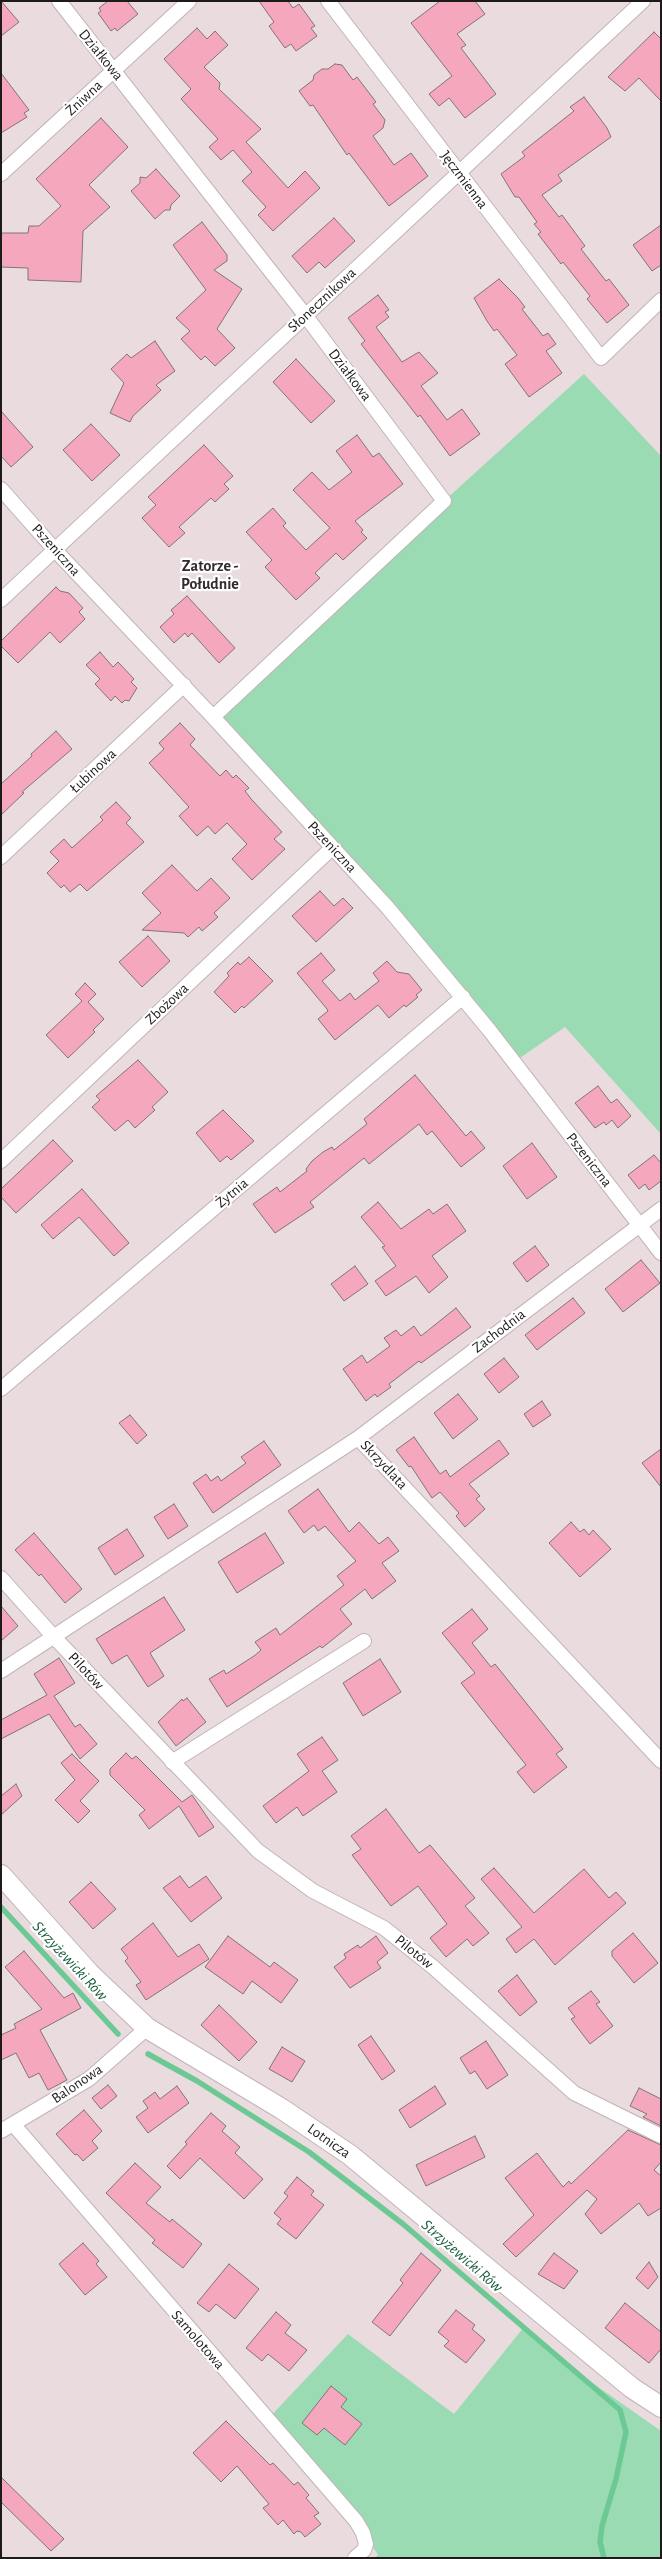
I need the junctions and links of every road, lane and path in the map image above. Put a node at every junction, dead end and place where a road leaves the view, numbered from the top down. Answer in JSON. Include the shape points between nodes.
{"nodes":[{"id":1,"x":58,"y":1,"type":"edge"},
{"id":2,"x":190,"y":1,"type":"edge"},
{"id":3,"x":328,"y":1,"type":"edge"},
{"id":4,"x":643,"y":1,"type":"edge"},
{"id":5,"x":114,"y":70,"type":"junction"},
{"id":6,"x":458,"y":172,"type":"junction"},
{"id":7,"x":1,"y":174,"type":"edge"},
{"id":8,"x":661,"y":300,"type":"edge"},
{"id":9,"x":305,"y":315,"type":"junction"},
{"id":10,"x":1,"y":489,"type":"edge"},
{"id":11,"x":55,"y":550,"type":"junction"},
{"id":12,"x":1,"y":600,"type":"edge"},
{"id":13,"x":184,"y":685,"type":"junction"},
{"id":14,"x":213,"y":717,"type":"junction"},
{"id":15,"x":332,"y":848,"type":"junction"},
{"id":16,"x":1,"y":857,"type":"edge"},
{"id":17,"x":463,"y":998,"type":"junction"},
{"id":18,"x":1,"y":1161,"type":"edge"},
{"id":19,"x":661,"y":1209,"type":"edge"},
{"id":20,"x":640,"y":1225,"type":"junction"},
{"id":21,"x":661,"y":1252,"type":"edge"},
{"id":22,"x":1,"y":1389,"type":"edge"},
{"id":23,"x":358,"y":1438,"type":"junction"},
{"id":24,"x":1,"y":1578,"type":"edge"},
{"id":25,"x":54,"y":1636,"type":"junction"},
{"id":26,"x":364,"y":1641,"type":"dead end"},
{"id":27,"x":1,"y":1671,"type":"edge"},
{"id":28,"x":661,"y":1761,"type":"edge"},
{"id":29,"x":172,"y":1762,"type":"junction"},
{"id":30,"x":1,"y":1875,"type":"edge"},
{"id":31,"x":147,"y":2028,"type":"junction"},
{"id":32,"x":7,"y":2128,"type":"edge"},
{"id":33,"x":661,"y":2136,"type":"edge"},
{"id":34,"x":661,"y":2407,"type":"edge"},
{"id":35,"x":355,"y":2558,"type":"edge"}],
"edges":[{"from":1,"to":5,"type":"street","name":"Działkowa"},
{"from":2,"to":5,"type":"street","name":"Żniwna"},
{"from":3,"to":6,"type":"street","name":"Jęczmienna"},
{"from":4,"to":6,"type":"street","name":"Słonecznikowa"},
{"from":5,"to":7,"type":"street","name":"Żniwna"},
{"from":5,"to":9,"type":"street","name":"Działkowa"},
{"from":6,"to":8,"type":"street","name":"Jęczmienna","via":[[601,358]]},
{"from":6,"to":9,"type":"street","name":"Słonecznikowa"},
{"from":9,"to":11,"type":"street","name":"Słonecznikowa"},
{"from":9,"to":14,"type":"street","name":"Działkowa","via":[[444,501]]},
{"from":10,"to":11,"type":"street","name":"Pszeniczna"},
{"from":11,"to":12,"type":"street","name":"Słonecznikowa"},
{"from":11,"to":13,"type":"street","name":"Pszeniczna"},
{"from":13,"to":14,"type":"street","name":"Pszeniczna"},
{"from":13,"to":16,"type":"street","name":"Łubinowa"},
{"from":14,"to":15,"type":"street","name":"Pszeniczna"},
{"from":15,"to":17,"type":"street","name":"Pszeniczna","via":[[388,908]]},
{"from":15,"to":18,"type":"street","name":"Zbożowa"},
{"from":17,"to":20,"type":"street","name":"Pszeniczna"},
{"from":17,"to":22,"type":"street","name":"Żytnia"},
{"from":19,"to":20,"type":"street","name":"Zachodnia"},
{"from":20,"to":21,"type":"street"},
{"from":20,"to":23,"type":"street","name":"Zachodnia"},
{"from":23,"to":25,"type":"street","name":"Skrzydlata"},
{"from":23,"to":28,"type":"street","name":"Skrzydlata"},
{"from":24,"to":25,"type":"street","name":"Pilotów"},
{"from":25,"to":27,"type":"street","name":"Skrzydlata"},
{"from":25,"to":29,"type":"street","name":"Pilotów"},
{"from":26,"to":29,"type":"street"},
{"from":29,"to":33,"type":"street","name":"Pilotów","via":[[258,1851],[313,1891],[384,1928],[433,1967],[574,2093]]},
{"from":30,"to":31,"type":"street","name":"Lotnicza","via":[[90,1974]]},
{"from":31,"to":32,"type":"street","name":"Balonowa","via":[[89,2079]]},
{"from":31,"to":34,"type":"street","name":"Lotnicza","via":[[282,2108],[350,2154],[632,2388]]},
{"from":32,"to":35,"type":"street","name":"Samolotowa","via":[[356,2522],[366,2544]]}]}
